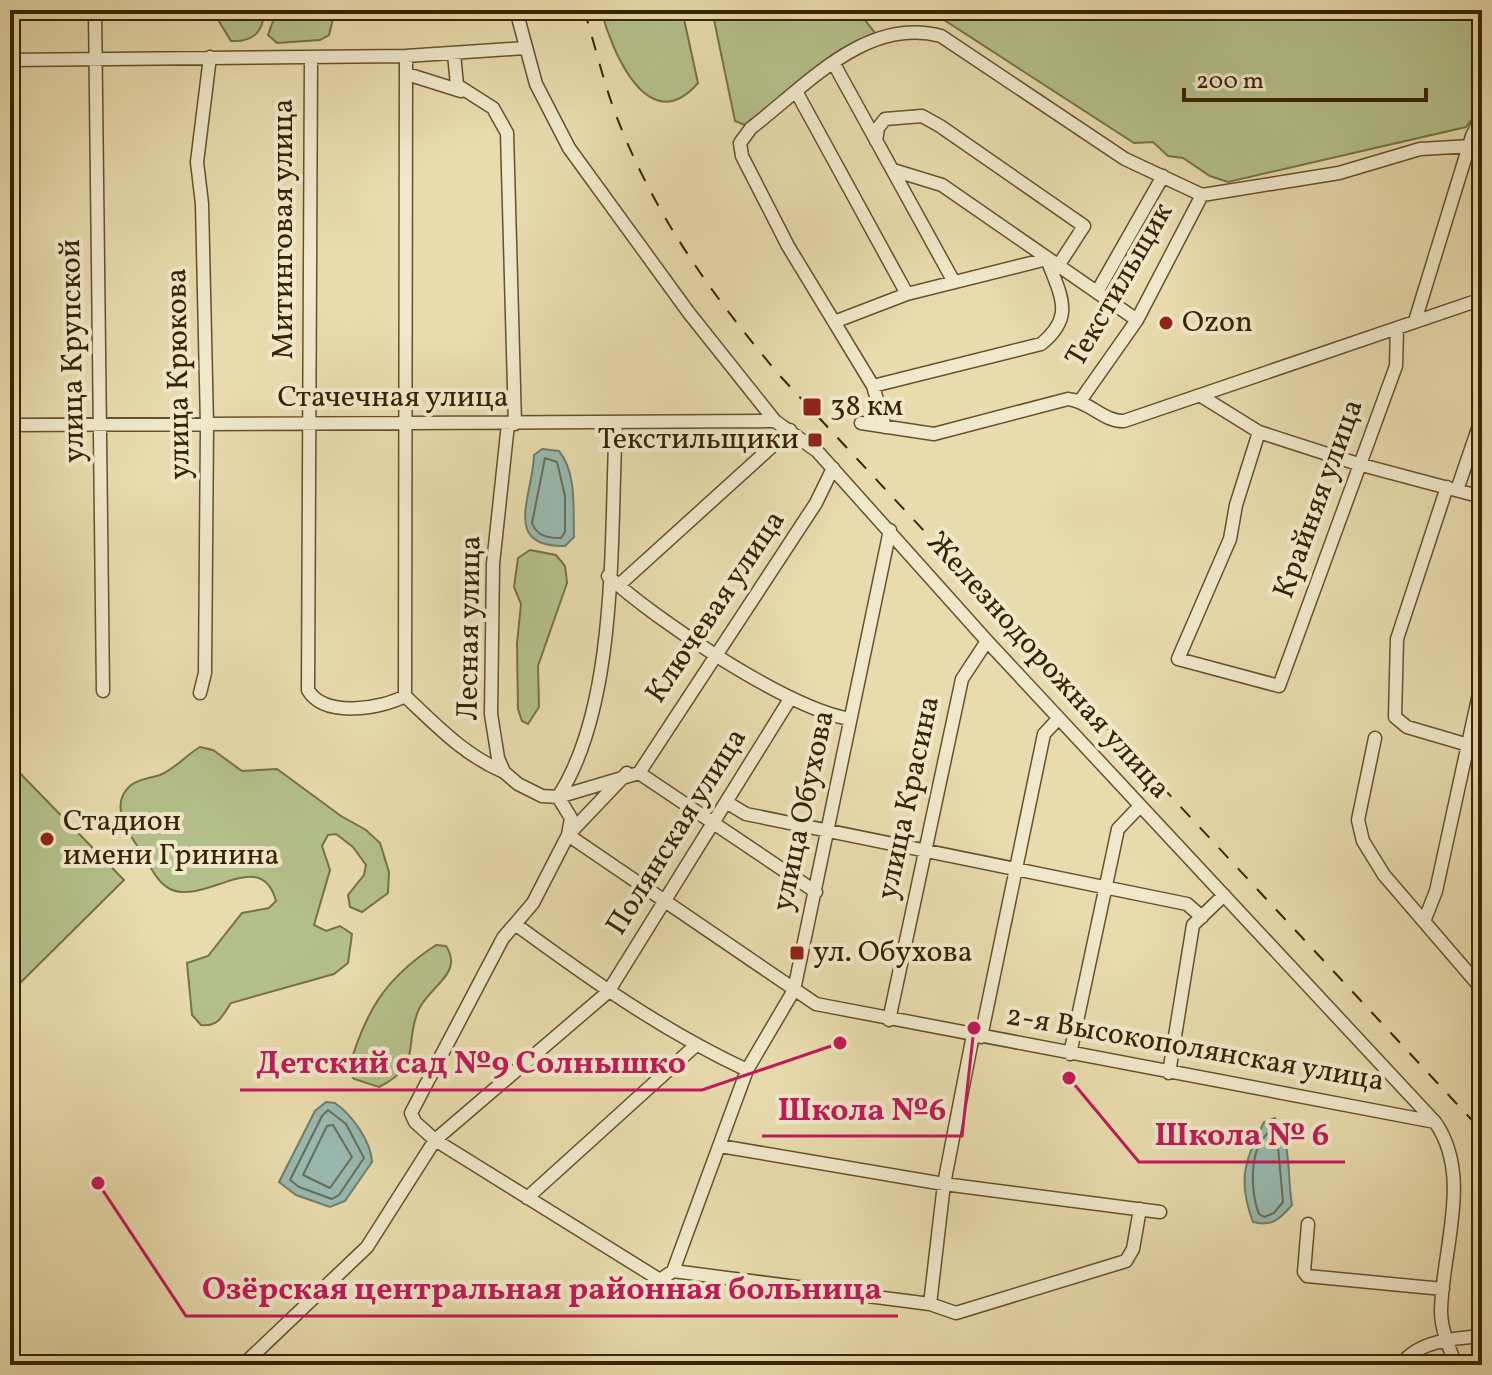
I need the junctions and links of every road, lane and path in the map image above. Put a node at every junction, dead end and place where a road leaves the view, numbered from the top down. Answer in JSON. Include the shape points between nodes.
{"nodes":[{"id":1,"x":95,"y":10,"type":"edge"},
{"id":2,"x":516,"y":10,"type":"edge"},
{"id":3,"x":525,"y":48,"type":"junction"},
{"id":4,"x":454,"y":54,"type":"junction"},
{"id":5,"x":406,"y":56,"type":"junction"},
{"id":6,"x":210,"y":57,"type":"junction"},
{"id":7,"x":311,"y":57,"type":"junction"},
{"id":8,"x":93,"y":58,"type":"junction"},
{"id":9,"x":10,"y":60,"type":"edge"},
{"id":10,"x":834,"y":64,"type":"junction"},
{"id":11,"x":407,"y":74,"type":"junction"},
{"id":12,"x":464,"y":92,"type":"junction"},
{"id":13,"x":797,"y":93,"type":"junction"},
{"id":14,"x":1482,"y":116,"type":"edge"},
{"id":15,"x":876,"y":141,"type":"junction"},
{"id":16,"x":1475,"y":141,"type":"edge"},
{"id":17,"x":893,"y":170,"type":"junction"},
{"id":18,"x":1163,"y":176,"type":"junction"},
{"id":19,"x":1202,"y":195,"type":"junction"},
{"id":20,"x":1053,"y":263,"type":"junction"},
{"id":21,"x":954,"y":282,"type":"junction"},
{"id":22,"x":1097,"y":292,"type":"junction"},
{"id":23,"x":907,"y":294,"type":"junction"},
{"id":24,"x":1482,"y":299,"type":"edge"},
{"id":25,"x":1137,"y":320,"type":"junction"},
{"id":26,"x":1415,"y":321,"type":"junction"},
{"id":27,"x":834,"y":322,"type":"junction"},
{"id":28,"x":1397,"y":328,"type":"junction"},
{"id":29,"x":873,"y":386,"type":"junction"},
{"id":30,"x":1201,"y":396,"type":"junction"},
{"id":31,"x":1080,"y":401,"type":"junction"},
{"id":32,"x":1482,"y":417,"type":"edge"},
{"id":33,"x":775,"y":421,"type":"junction"},
{"id":34,"x":616,"y":422,"type":"junction"},
{"id":35,"x":408,"y":423,"type":"junction"},
{"id":36,"x":861,"y":423,"type":"dead end"},
{"id":37,"x":512,"y":424,"type":"junction"},
{"id":38,"x":10,"y":425,"type":"edge"},
{"id":39,"x":207,"y":425,"type":"junction"},
{"id":40,"x":310,"y":425,"type":"junction"},
{"id":41,"x":100,"y":426,"type":"junction"},
{"id":42,"x":885,"y":427,"type":"junction"},
{"id":43,"x":790,"y":430,"type":"junction"},
{"id":44,"x":1259,"y":432,"type":"junction"},
{"id":45,"x":1358,"y":464,"type":"junction"},
{"id":46,"x":833,"y":468,"type":"junction"},
{"id":47,"x":1452,"y":488,"type":"junction"},
{"id":48,"x":1482,"y":497,"type":"edge"},
{"id":49,"x":890,"y":530,"type":"junction"},
{"id":50,"x":608,"y":576,"type":"junction"},
{"id":51,"x":619,"y":585,"type":"junction"},
{"id":52,"x":987,"y":641,"type":"junction"},
{"id":53,"x":716,"y":653,"type":"junction"},
{"id":54,"x":1482,"y":680,"type":"edge"},
{"id":55,"x":103,"y":691,"type":"dead end"},
{"id":56,"x":200,"y":693,"type":"dead end"},
{"id":57,"x":405,"y":696,"type":"junction"},
{"id":58,"x":790,"y":699,"type":"junction"},
{"id":59,"x":850,"y":719,"type":"junction"},
{"id":60,"x":1058,"y":719,"type":"junction"},
{"id":61,"x":1375,"y":738,"type":"dead end"},
{"id":62,"x":1467,"y":744,"type":"junction"},
{"id":63,"x":1482,"y":749,"type":"edge"},
{"id":64,"x":504,"y":772,"type":"junction"},
{"id":65,"x":633,"y":773,"type":"junction"},
{"id":66,"x":558,"y":797,"type":"junction"},
{"id":67,"x":726,"y":802,"type":"junction"},
{"id":68,"x":1140,"y":806,"type":"junction"},
{"id":69,"x":713,"y":823,"type":"junction"},
{"id":70,"x":828,"y":831,"type":"junction"},
{"id":71,"x":568,"y":835,"type":"junction"},
{"id":72,"x":925,"y":851,"type":"junction"},
{"id":73,"x":1016,"y":869,"type":"junction"},
{"id":74,"x":1105,"y":887,"type":"junction"},
{"id":75,"x":816,"y":892,"type":"junction"},
{"id":76,"x":1224,"y":895,"type":"junction"},
{"id":77,"x":665,"y":901,"type":"junction"},
{"id":78,"x":1202,"y":917,"type":"junction"},
{"id":79,"x":1425,"y":919,"type":"junction"},
{"id":80,"x":515,"y":924,"type":"junction"},
{"id":81,"x":1482,"y":989,"type":"edge"},
{"id":82,"x":794,"y":990,"type":"junction"},
{"id":83,"x":608,"y":992,"type":"junction"},
{"id":84,"x":889,"y":1020,"type":"junction"},
{"id":85,"x":977,"y":1036,"type":"junction"},
{"id":86,"x":695,"y":1046,"type":"junction"},
{"id":87,"x":1070,"y":1054,"type":"junction"},
{"id":88,"x":747,"y":1070,"type":"junction"},
{"id":89,"x":1169,"y":1073,"type":"junction"},
{"id":90,"x":1435,"y":1122,"type":"junction"},
{"id":91,"x":435,"y":1140,"type":"junction"},
{"id":92,"x":720,"y":1146,"type":"junction"},
{"id":93,"x":944,"y":1184,"type":"junction"},
{"id":94,"x":527,"y":1198,"type":"junction"},
{"id":95,"x":1140,"y":1209,"type":"junction"},
{"id":96,"x":1160,"y":1212,"type":"dead end"},
{"id":97,"x":1308,"y":1224,"type":"dead end"},
{"id":98,"x":673,"y":1271,"type":"junction"},
{"id":99,"x":1443,"y":1289,"type":"junction"},
{"id":100,"x":930,"y":1304,"type":"junction"},
{"id":101,"x":1482,"y":1336,"type":"edge"},
{"id":102,"x":1446,"y":1340,"type":"junction"},
{"id":103,"x":243,"y":1365,"type":"edge"},
{"id":104,"x":1401,"y":1365,"type":"edge"},
{"id":105,"x":1456,"y":1365,"type":"edge"}],
"edges":[{"from":1,"to":8,"type":"street","name":"улица Крупской"},
{"from":2,"to":3,"type":"street","name":"Железнодорожная улица"},
{"from":3,"to":4,"type":"street"},
{"from":3,"to":33,"type":"street","name":"Железнодорожная улица","via":[[550,117],[569,148]]},
{"from":4,"to":5,"type":"street"},
{"from":4,"to":12,"type":"street","via":[[457,85]]},
{"from":5,"to":7,"type":"street"},
{"from":5,"to":11,"type":"street"},
{"from":6,"to":7,"type":"street"},
{"from":6,"to":8,"type":"street"},
{"from":6,"to":39,"type":"street","name":"улица Крюкова","via":[[197,162]]},
{"from":7,"to":40,"type":"street","name":"Митинговая улица"},
{"from":8,"to":9,"type":"street"},
{"from":8,"to":41,"type":"street","name":"улица Крупской"},
{"from":10,"to":13,"type":"street"},
{"from":10,"to":15,"type":"street"},
{"from":10,"to":18,"type":"street","via":[[887,34],[919,30],[941,36],[1125,159]]},
{"from":11,"to":12,"type":"street","name":"Лесная улица"},
{"from":11,"to":35,"type":"street"},
{"from":12,"to":37,"type":"street","name":"Лесная улица","via":[[493,108],[507,133]]},
{"from":13,"to":23,"type":"street"},
{"from":13,"to":27,"type":"street","via":[[751,128],[740,143],[742,156]]},
{"from":14,"to":16,"type":"street"},
{"from":15,"to":17,"type":"street"},
{"from":15,"to":20,"type":"street","via":[[885,119],[908,115],[929,120],[960,140],[1084,226]]},
{"from":16,"to":19,"type":"street","via":[[1420,149],[1339,173]]},
{"from":16,"to":26,"type":"street"},
{"from":17,"to":20,"type":"street","via":[[942,185]]},
{"from":17,"to":21,"type":"street"},
{"from":18,"to":19,"type":"street"},
{"from":18,"to":22,"type":"street"},
{"from":19,"to":25,"type":"street","name":"Текстильщик"},
{"from":20,"to":21,"type":"street"},
{"from":20,"to":22,"type":"street"},
{"from":20,"to":29,"type":"street","via":[[1064,307],[1058,331],[1041,344]]},
{"from":21,"to":23,"type":"street"},
{"from":22,"to":25,"type":"street"},
{"from":23,"to":27,"type":"street"},
{"from":24,"to":26,"type":"street"},
{"from":25,"to":31,"type":"street","name":"Текстильщик"},
{"from":26,"to":28,"type":"street"},
{"from":27,"to":29,"type":"street"},
{"from":28,"to":30,"type":"street"},
{"from":28,"to":45,"type":"street","name":"Крайняя улица","via":[[1396,366]]},
{"from":29,"to":42,"type":"street"},
{"from":30,"to":31,"type":"street","via":[[1115,421]]},
{"from":30,"to":44,"type":"street"},
{"from":31,"to":42,"type":"street","via":[[1068,399],[934,434]]},
{"from":32,"to":47,"type":"street"},
{"from":33,"to":34,"type":"street","name":"Стачечная улица"},
{"from":33,"to":43,"type":"street","name":"Железнодорожная улица"},
{"from":34,"to":37,"type":"street","name":"Стачечная улица"},
{"from":34,"to":50,"type":"street"},
{"from":35,"to":37,"type":"street","name":"Стачечная улица"},
{"from":35,"to":40,"type":"street","name":"Стачечная улица"},
{"from":35,"to":57,"type":"street"},
{"from":36,"to":42,"type":"street"},
{"from":37,"to":64,"type":"street","name":"Лесная улица","via":[[493,564],[491,714]]},
{"from":38,"to":41,"type":"street","name":"Стачечная улица"},
{"from":39,"to":40,"type":"street","name":"Стачечная улица"},
{"from":39,"to":41,"type":"street","name":"Стачечная улица"},
{"from":39,"to":56,"type":"street","name":"улица Крюкова","via":[[205,673]]},
{"from":40,"to":57,"type":"street","name":"Митинговая улица","via":[[308,690],[320,704],[330,706],[377,706]]},
{"from":41,"to":55,"type":"street","name":"улица Крупской"},
{"from":43,"to":46,"type":"street","name":"Железнодорожная улица"},
{"from":43,"to":51,"type":"street"},
{"from":44,"to":45,"type":"street"},
{"from":44,"to":45,"type":"street","name":"Крайняя улица","via":[[1230,539],[1178,659],[1279,686]]},
{"from":45,"to":47,"type":"street"},
{"from":46,"to":49,"type":"street","name":"Железнодорожная улица"},
{"from":46,"to":53,"type":"street","name":"Ключевая улица","via":[[816,503]]},
{"from":47,"to":48,"type":"street"},
{"from":47,"to":62,"type":"street","via":[[1397,639],[1395,717],[1407,727]]},
{"from":49,"to":52,"type":"street","name":"Железнодорожная улица"},
{"from":49,"to":59,"type":"street","name":"улица Обухова"},
{"from":50,"to":51,"type":"street"},
{"from":50,"to":66,"type":"street","via":[[604,656],[592,717]]},
{"from":51,"to":53,"type":"street"},
{"from":52,"to":60,"type":"street","name":"Железнодорожная улица"},
{"from":52,"to":72,"type":"street","name":"улица Красина","via":[[962,679]]},
{"from":53,"to":58,"type":"street"},
{"from":53,"to":65,"type":"street","name":"Ключевая улица"},
{"from":54,"to":62,"type":"street"},
{"from":57,"to":64,"type":"street","via":[[459,747]]},
{"from":58,"to":59,"type":"street"},
{"from":58,"to":67,"type":"street","name":"Полянская улица"},
{"from":59,"to":70,"type":"street","name":"улица Обухова"},
{"from":60,"to":68,"type":"street","name":"Железнодорожная улица"},
{"from":60,"to":73,"type":"street","via":[[1044,734]]},
{"from":61,"to":79,"type":"street","via":[[1358,830],[1384,875]]},
{"from":62,"to":63,"type":"street"},
{"from":62,"to":79,"type":"street","via":[[1436,891]]},
{"from":64,"to":66,"type":"street","via":[[542,796]]},
{"from":65,"to":66,"type":"street"},
{"from":65,"to":69,"type":"street"},
{"from":65,"to":71,"type":"street","name":"Ключевая улица"},
{"from":66,"to":71,"type":"street","via":[[571,818]]},
{"from":67,"to":69,"type":"street","name":"Полянская улица"},
{"from":67,"to":70,"type":"street","via":[[746,814]]},
{"from":68,"to":74,"type":"street","via":[[1118,829]]},
{"from":68,"to":76,"type":"street","name":"Железнодорожная улица"},
{"from":69,"to":75,"type":"street"},
{"from":69,"to":77,"type":"street","name":"Полянская улица"},
{"from":70,"to":72,"type":"street"},
{"from":70,"to":75,"type":"street","name":"улица Обухова"},
{"from":71,"to":77,"type":"street","name":"2-я Высокополянская улица"},
{"from":71,"to":80,"type":"street","name":"Ключевая улица","via":[[533,903]]},
{"from":72,"to":73,"type":"street"},
{"from":72,"to":84,"type":"street","name":"улица Красина"},
{"from":73,"to":74,"type":"street"},
{"from":73,"to":85,"type":"street"},
{"from":74,"to":78,"type":"street","via":[[1187,904]]},
{"from":74,"to":87,"type":"street"},
{"from":75,"to":82,"type":"street","name":"улица Обухова"},
{"from":76,"to":78,"type":"street"},
{"from":76,"to":90,"type":"street","name":"Железнодорожная улица"},
{"from":77,"to":82,"type":"street","name":"2-я Высокополянская улица"},
{"from":77,"to":83,"type":"street","name":"Полянская улица"},
{"from":78,"to":89,"type":"street","via":[[1193,925]]},
{"from":79,"to":81,"type":"street"},
{"from":80,"to":83,"type":"street"},
{"from":80,"to":91,"type":"street","name":"Ключевая улица","via":[[411,1113]]},
{"from":82,"to":84,"type":"street","name":"2-я Высокополянская улица","via":[[816,1004]]},
{"from":82,"to":88,"type":"street","name":"улица Обухова"},
{"from":83,"to":86,"type":"street"},
{"from":83,"to":91,"type":"street","name":"Полянская улица"},
{"from":84,"to":85,"type":"street","name":"2-я Высокополянская улица"},
{"from":85,"to":87,"type":"street","name":"2-я Высокополянская улица"},
{"from":85,"to":93,"type":"street"},
{"from":86,"to":88,"type":"street"},
{"from":86,"to":94,"type":"street"},
{"from":87,"to":89,"type":"street","name":"2-я Высокополянская улица"},
{"from":88,"to":92,"type":"street","name":"улица Обухова"},
{"from":89,"to":90,"type":"street","name":"2-я Высокополянская улица"},
{"from":90,"to":99,"type":"street","name":"Железнодорожная улица","via":[[1453,1155]]},
{"from":91,"to":94,"type":"street"},
{"from":91,"to":103,"type":"street","name":"Полянская улица","via":[[367,1247]]},
{"from":92,"to":93,"type":"street"},
{"from":92,"to":98,"type":"street","name":"улица Обухова"},
{"from":93,"to":95,"type":"street"},
{"from":93,"to":100,"type":"street"},
{"from":94,"to":98,"type":"street","via":[[660,1280]]},
{"from":95,"to":96,"type":"street"},
{"from":95,"to":100,"type":"street","via":[[1126,1261],[956,1313]]},
{"from":97,"to":99,"type":"street","via":[[1307,1276]]},
{"from":98,"to":100,"type":"street"},
{"from":99,"to":102,"type":"street","name":"Железнодорожная улица"},
{"from":101,"to":102,"type":"street"},
{"from":102,"to":104,"type":"street","via":[[1415,1350]]},
{"from":102,"to":105,"type":"street","name":"Железнодорожная улица"}]}
